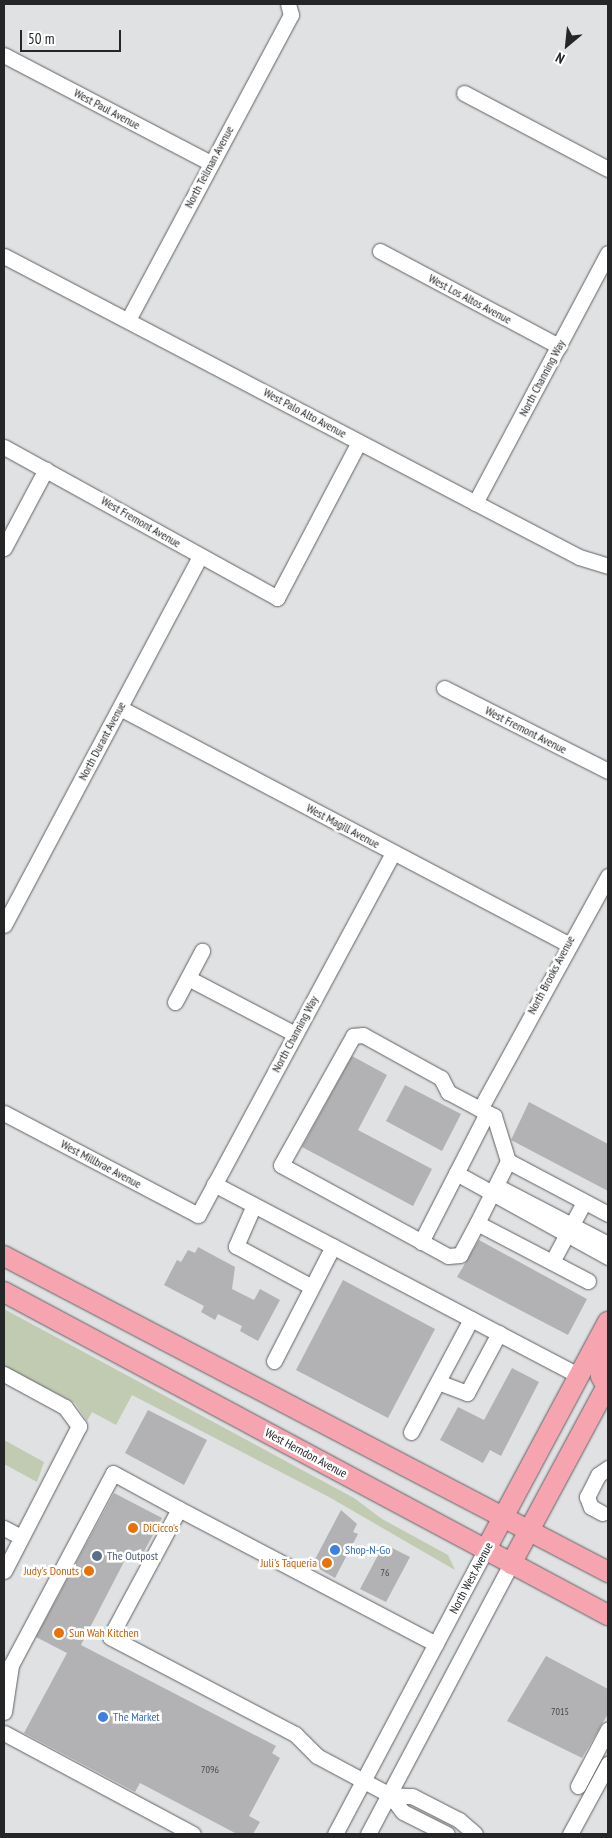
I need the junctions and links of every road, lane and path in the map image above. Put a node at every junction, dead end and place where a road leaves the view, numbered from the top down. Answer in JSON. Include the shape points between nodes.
{"nodes":[{"id":1,"x":289,"y":9,"type":"edge"},
{"id":2,"x":4,"y":55,"type":"edge"},
{"id":3,"x":464,"y":93,"type":"dead end"},
{"id":4,"x":211,"y":163,"type":"junction"},
{"id":5,"x":608,"y":169,"type":"edge"},
{"id":6,"x":380,"y":251,"type":"dead end"},
{"id":7,"x":608,"y":253,"type":"edge"},
{"id":8,"x":4,"y":256,"type":"edge"},
{"id":9,"x":128,"y":320,"type":"junction"},
{"id":10,"x":559,"y":346,"type":"junction"},
{"id":11,"x":359,"y":442,"type":"junction"},
{"id":12,"x":4,"y":447,"type":"edge"},
{"id":13,"x":46,"y":469,"type":"junction"},
{"id":14,"x":475,"y":503,"type":"junction"},
{"id":15,"x":4,"y":548,"type":"edge"},
{"id":16,"x":200,"y":556,"type":"junction"},
{"id":17,"x":608,"y":566,"type":"edge"},
{"id":18,"x":444,"y":688,"type":"dead end"},
{"id":19,"x":120,"y":708,"type":"junction"},
{"id":20,"x":608,"y":771,"type":"edge"},
{"id":21,"x":394,"y":853,"type":"junction"},
{"id":22,"x":608,"y":876,"type":"edge"},
{"id":23,"x":4,"y":924,"type":"edge"},
{"id":24,"x":568,"y":944,"type":"junction"},
{"id":25,"x":202,"y":951,"type":"dead end"},
{"id":26,"x":188,"y":978,"type":"junction"},
{"id":27,"x":175,"y":1002,"type":"dead end"},
{"id":28,"x":295,"y":1034,"type":"junction"},
{"id":29,"x":483,"y":1111,"type":"junction"},
{"id":30,"x":4,"y":1113,"type":"edge"},
{"id":31,"x":508,"y":1161,"type":"junction"},
{"id":32,"x":456,"y":1173,"type":"junction"},
{"id":33,"x":214,"y":1184,"type":"junction"},
{"id":34,"x":493,"y":1191,"type":"junction"},
{"id":35,"x":584,"y":1202,"type":"junction"},
{"id":36,"x":254,"y":1205,"type":"junction"},
{"id":37,"x":608,"y":1214,"type":"edge"},
{"id":38,"x":198,"y":1216,"type":"joint"},
{"id":39,"x":477,"y":1223,"type":"junction"},
{"id":40,"x":569,"y":1230,"type":"junction"},
{"id":41,"x":421,"y":1242,"type":"junction"},
{"id":42,"x":608,"y":1244,"type":"edge"},
{"id":43,"x":333,"y":1246,"type":"junction"},
{"id":44,"x":4,"y":1256,"type":"edge"},
{"id":45,"x":608,"y":1257,"type":"edge"},
{"id":46,"x":552,"y":1262,"type":"junction"},
{"id":47,"x":588,"y":1281,"type":"dead end"},
{"id":48,"x":312,"y":1287,"type":"junction"},
{"id":49,"x":4,"y":1292,"type":"edge"},
{"id":50,"x":471,"y":1319,"type":"junction"},
{"id":51,"x":608,"y":1322,"type":"edge"},
{"id":52,"x":499,"y":1334,"type":"junction"},
{"id":53,"x":608,"y":1352,"type":"edge"},
{"id":54,"x":274,"y":1360,"type":"dead end"},
{"id":55,"x":4,"y":1374,"type":"edge"},
{"id":56,"x":579,"y":1376,"type":"junction"},
{"id":57,"x":438,"y":1382,"type":"junction"},
{"id":58,"x":608,"y":1387,"type":"edge"},
{"id":59,"x":411,"y":1432,"type":"dead end"},
{"id":60,"x":608,"y":1468,"type":"edge"},
{"id":61,"x":179,"y":1509,"type":"junction"},
{"id":62,"x":602,"y":1513,"type":"dead end"},
{"id":63,"x":504,"y":1517,"type":"junction"},
{"id":64,"x":4,"y":1528,"type":"edge"},
{"id":65,"x":530,"y":1532,"type":"junction"},
{"id":66,"x":22,"y":1537,"type":"junction"},
{"id":67,"x":485,"y":1551,"type":"junction"},
{"id":68,"x":511,"y":1564,"type":"junction"},
{"id":69,"x":4,"y":1571,"type":"edge"},
{"id":70,"x":608,"y":1572,"type":"edge"},
{"id":71,"x":608,"y":1615,"type":"edge"},
{"id":72,"x":436,"y":1644,"type":"junction"},
{"id":73,"x":4,"y":1712,"type":"edge"},
{"id":74,"x":608,"y":1729,"type":"edge"},
{"id":75,"x":4,"y":1733,"type":"edge"},
{"id":76,"x":608,"y":1764,"type":"edge"},
{"id":77,"x":363,"y":1781,"type":"junction"},
{"id":78,"x":578,"y":1786,"type":"dead end"},
{"id":79,"x":390,"y":1795,"type":"junction"},
{"id":80,"x":193,"y":1834,"type":"edge"},
{"id":81,"x":335,"y":1834,"type":"edge"},
{"id":82,"x":368,"y":1834,"type":"edge"},
{"id":83,"x":447,"y":1834,"type":"edge"},
{"id":84,"x":474,"y":1834,"type":"edge"},
{"id":85,"x":570,"y":1834,"type":"edge"}],
"edges":[{"from":1,"to":4,"type":"street","name":"North Teilman Avenue"},
{"from":2,"to":4,"type":"street","name":"West Paul Avenue"},
{"from":3,"to":5,"type":"street"},
{"from":4,"to":9,"type":"street","name":"North Teilman Avenue"},
{"from":6,"to":10,"type":"street","name":"West Los Altos Avenue"},
{"from":7,"to":10,"type":"street","name":"North Channing Way"},
{"from":8,"to":9,"type":"street","name":"West Palo Alto Avenue"},
{"from":9,"to":11,"type":"street","name":"West Palo Alto Avenue"},
{"from":10,"to":14,"type":"street","name":"North Channing Way"},
{"from":11,"to":14,"type":"street","name":"West Palo Alto Avenue"},
{"from":11,"to":16,"type":"street","name":"West Fremont Avenue","via":[[277,598]]},
{"from":12,"to":13,"type":"street","name":"West Fremont Avenue"},
{"from":13,"to":15,"type":"street"},
{"from":13,"to":16,"type":"street","name":"West Fremont Avenue"},
{"from":14,"to":17,"type":"street","name":"West Palo Alto Avenue","via":[[579,557]]},
{"from":16,"to":19,"type":"street","name":"North Durant Avenue"},
{"from":18,"to":20,"type":"street","name":"West Fremont Avenue"},
{"from":19,"to":21,"type":"street","name":"West Magill Avenue"},
{"from":19,"to":23,"type":"street","name":"North Durant Avenue"},
{"from":21,"to":24,"type":"street","name":"West Magill Avenue"},
{"from":21,"to":28,"type":"street","name":"North Channing Way"},
{"from":22,"to":24,"type":"street","name":"North Brooks Avenue"},
{"from":24,"to":29,"type":"street","name":"North Brooks Avenue","via":[[497,1077]]},
{"from":25,"to":26,"type":"street"},
{"from":26,"to":27,"type":"street"},
{"from":26,"to":28,"type":"street"},
{"from":28,"to":33,"type":"street","name":"North Channing Way"},
{"from":29,"to":31,"type":"street","via":[[494,1116]]},
{"from":29,"to":32,"type":"street","name":"North Brooks Avenue"},
{"from":29,"to":41,"type":"street","via":[[448,1092],[441,1078],[363,1035],[353,1036],[281,1165]]},
{"from":30,"to":38,"type":"street","name":"West Millbrae Avenue"},
{"from":31,"to":34,"type":"street"},
{"from":31,"to":35,"type":"street"},
{"from":32,"to":34,"type":"street"},
{"from":32,"to":41,"type":"street","name":"North Brooks Avenue"},
{"from":33,"to":36,"type":"street"},
{"from":33,"to":38,"type":"street","name":"North Channing Way"},
{"from":34,"to":39,"type":"street"},
{"from":34,"to":40,"type":"street","via":[[500,1201]]},
{"from":35,"to":37,"type":"street"},
{"from":35,"to":40,"type":"street"},
{"from":36,"to":43,"type":"street"},
{"from":36,"to":48,"type":"street","via":[[236,1246]]},
{"from":39,"to":41,"type":"street","via":[[460,1255],[448,1256]]},
{"from":39,"to":46,"type":"street"},
{"from":40,"to":42,"type":"street"},
{"from":40,"to":45,"type":"street"},
{"from":40,"to":46,"type":"street"},
{"from":43,"to":48,"type":"street"},
{"from":43,"to":50,"type":"street"},
{"from":44,"to":63,"type":"main road"},
{"from":46,"to":47,"type":"street"},
{"from":48,"to":54,"type":"street"},
{"from":49,"to":67,"type":"main road","name":"West Herndon Avenue"},
{"from":50,"to":52,"type":"street"},
{"from":50,"to":57,"type":"street"},
{"from":51,"to":56,"type":"main road","name":"North West Avenue"},
{"from":52,"to":56,"type":"street"},
{"from":52,"to":57,"type":"street","via":[[467,1394]]},
{"from":53,"to":58,"type":"main road","via":[[601,1376]]},
{"from":55,"to":66,"type":"street","via":[[65,1407],[79,1426]]},
{"from":56,"to":63,"type":"main road","name":"North West Avenue"},
{"from":57,"to":59,"type":"street"},
{"from":58,"to":65,"type":"main road"},
{"from":60,"to":62,"type":"street","via":[[598,1475],[587,1497],[591,1507]]},
{"from":61,"to":72,"type":"street"},
{"from":61,"to":73,"type":"street","via":[[113,1473],[11,1665]]},
{"from":61,"to":77,"type":"street","via":[[110,1637],[295,1734],[317,1756]]},
{"from":63,"to":65,"type":"main road"},
{"from":63,"to":67,"type":"main road","name":"North West Avenue"},
{"from":64,"to":66,"type":"street"},
{"from":65,"to":68,"type":"main road"},
{"from":65,"to":70,"type":"main road"},
{"from":66,"to":69,"type":"street"},
{"from":67,"to":68,"type":"main road","name":"West Herndon Avenue"},
{"from":67,"to":72,"type":"street","name":"North West Avenue"},
{"from":68,"to":71,"type":"main road","name":"West Herndon Avenue"},
{"from":68,"to":79,"type":"street"},
{"from":72,"to":77,"type":"street","name":"North West Avenue"},
{"from":74,"to":78,"type":"street"},
{"from":75,"to":80,"type":"street"},
{"from":76,"to":85,"type":"street"},
{"from":77,"to":79,"type":"street"},
{"from":77,"to":81,"type":"street","name":"North West Avenue"},
{"from":79,"to":82,"type":"street"},
{"from":79,"to":83,"type":"street","via":[[403,1812]]},
{"from":79,"to":84,"type":"street","via":[[412,1796],[459,1820]]}]}
